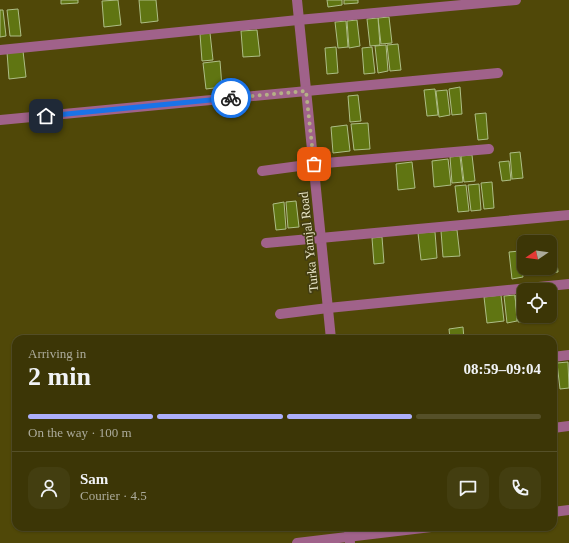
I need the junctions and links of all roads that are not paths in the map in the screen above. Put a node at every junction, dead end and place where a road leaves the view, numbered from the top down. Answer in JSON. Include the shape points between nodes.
{"nodes":[{"id":1,"x":297,"y":0,"type":"edge"},
{"id":2,"x":516,"y":0,"type":"edge"},
{"id":3,"x":298,"y":20,"type":"junction"},
{"id":4,"x":0,"y":50,"type":"edge"},
{"id":5,"x":498,"y":73,"type":"dead end"},
{"id":6,"x":306,"y":91,"type":"junction"},
{"id":7,"x":0,"y":120,"type":"edge"},
{"id":8,"x":489,"y":149,"type":"dead end"},
{"id":9,"x":314,"y":164,"type":"junction"},
{"id":10,"x":262,"y":170,"type":"dead end"},
{"id":11,"x":569,"y":215,"type":"edge"},
{"id":12,"x":321,"y":237,"type":"junction"},
{"id":13,"x":266,"y":243,"type":"dead end"},
{"id":14,"x":569,"y":284,"type":"edge"},
{"id":15,"x":328,"y":308,"type":"junction"},
{"id":16,"x":280,"y":314,"type":"dead end"},
{"id":17,"x":330,"y":335,"type":"edge"},
{"id":18,"x":569,"y":355,"type":"edge"},
{"id":19,"x":557,"y":356,"type":"edge"},
{"id":20,"x":569,"y":426,"type":"edge"},
{"id":21,"x":557,"y":428,"type":"edge"},
{"id":22,"x":569,"y":510,"type":"edge"},
{"id":23,"x":557,"y":512,"type":"edge"},
{"id":24,"x":395,"y":531,"type":"edge"},
{"id":25,"x":350,"y":536,"type":"edge"},
{"id":26,"x":296,"y":543,"type":"edge"}],
"edges":[{"from":1,"to":3,"type":"street","name":"Turka Yamjal Road"},
{"from":2,"to":3,"type":"street"},
{"from":3,"to":4,"type":"street"},
{"from":3,"to":6,"type":"street","name":"Turka Yamjal Road"},
{"from":5,"to":6,"type":"street"},
{"from":6,"to":7,"type":"street"},
{"from":6,"to":9,"type":"street","name":"Turka Yamjal Road"},
{"from":8,"to":9,"type":"street"},
{"from":9,"to":10,"type":"street"},
{"from":9,"to":12,"type":"street","name":"Turka Yamjal Road"},
{"from":11,"to":12,"type":"street"},
{"from":12,"to":13,"type":"street"},
{"from":12,"to":15,"type":"street","name":"Turka Yamjal Road"},
{"from":14,"to":15,"type":"street"},
{"from":15,"to":16,"type":"street"},
{"from":15,"to":17,"type":"street","name":"Turka Yamjal Road"},
{"from":18,"to":19,"type":"street"},
{"from":20,"to":21,"type":"street"},
{"from":22,"to":23,"type":"street"},
{"from":24,"to":25,"type":"street"},
{"from":25,"to":26,"type":"street"}]}
